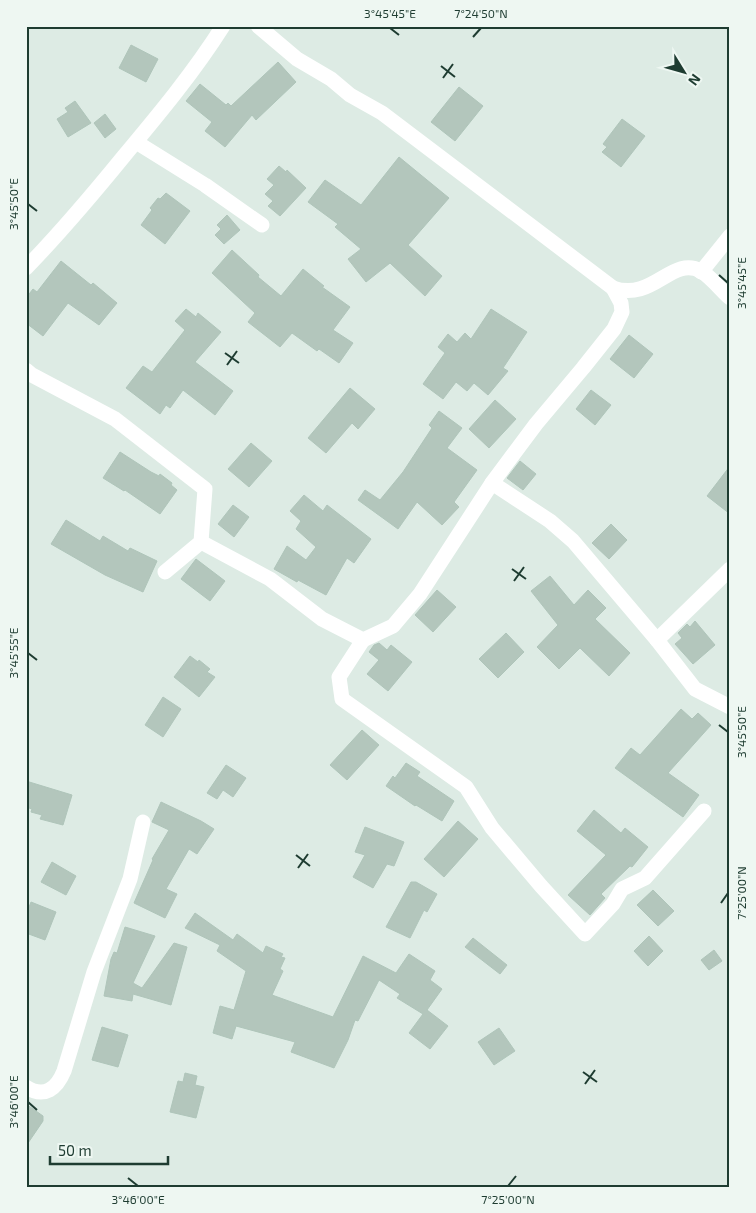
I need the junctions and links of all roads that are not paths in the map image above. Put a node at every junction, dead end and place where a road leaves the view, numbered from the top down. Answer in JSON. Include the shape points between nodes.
{"nodes":[{"id":1,"x":223,"y":26,"type":"edge"},
{"id":2,"x":258,"y":26,"type":"edge"},
{"id":3,"x":136,"y":142,"type":"junction"},
{"id":4,"x":262,"y":225,"type":"dead end"},
{"id":5,"x":730,"y":236,"type":"edge"},
{"id":6,"x":26,"y":268,"type":"edge"},
{"id":7,"x":701,"y":272,"type":"junction"},
{"id":8,"x":613,"y":288,"type":"junction"},
{"id":9,"x":730,"y":298,"type":"edge"},
{"id":10,"x":26,"y":370,"type":"edge"},
{"id":11,"x":492,"y":484,"type":"junction"},
{"id":12,"x":201,"y":542,"type":"junction"},
{"id":13,"x":730,"y":569,"type":"edge"},
{"id":14,"x":165,"y":572,"type":"dead end"},
{"id":15,"x":363,"y":640,"type":"junction"},
{"id":16,"x":657,"y":640,"type":"junction"},
{"id":17,"x":730,"y":707,"type":"edge"},
{"id":18,"x":704,"y":811,"type":"dead end"},
{"id":19,"x":143,"y":822,"type":"dead end"},
{"id":20,"x":26,"y":1087,"type":"edge"}],
"edges":[{"from":1,"to":3,"type":"street","via":[[199,64]]},
{"from":2,"to":8,"type":"street","via":[[297,59],[382,113]]},
{"from":3,"to":4,"type":"street"},
{"from":3,"to":6,"type":"street"},
{"from":5,"to":7,"type":"street"},
{"from":7,"to":8,"type":"street","via":[[691,268],[670,273],[642,290],[630,292]]},
{"from":7,"to":9,"type":"street"},
{"from":8,"to":11,"type":"street","via":[[622,312],[614,329],[536,424]]},
{"from":10,"to":12,"type":"street","via":[[116,419],[205,489]]},
{"from":11,"to":15,"type":"street","via":[[420,594],[392,626]]},
{"from":11,"to":16,"type":"street","via":[[573,541]]},
{"from":12,"to":14,"type":"street"},
{"from":12,"to":15,"type":"street","via":[[270,579],[322,619]]},
{"from":13,"to":16,"type":"street"},
{"from":15,"to":18,"type":"street","via":[[339,677],[342,699],[466,787],[492,828],[585,934],[613,904],[622,889],[645,878]]},
{"from":16,"to":17,"type":"street","via":[[696,689]]},
{"from":19,"to":20,"type":"street","via":[[130,879],[94,972],[59,1084],[46,1092]]}]}
